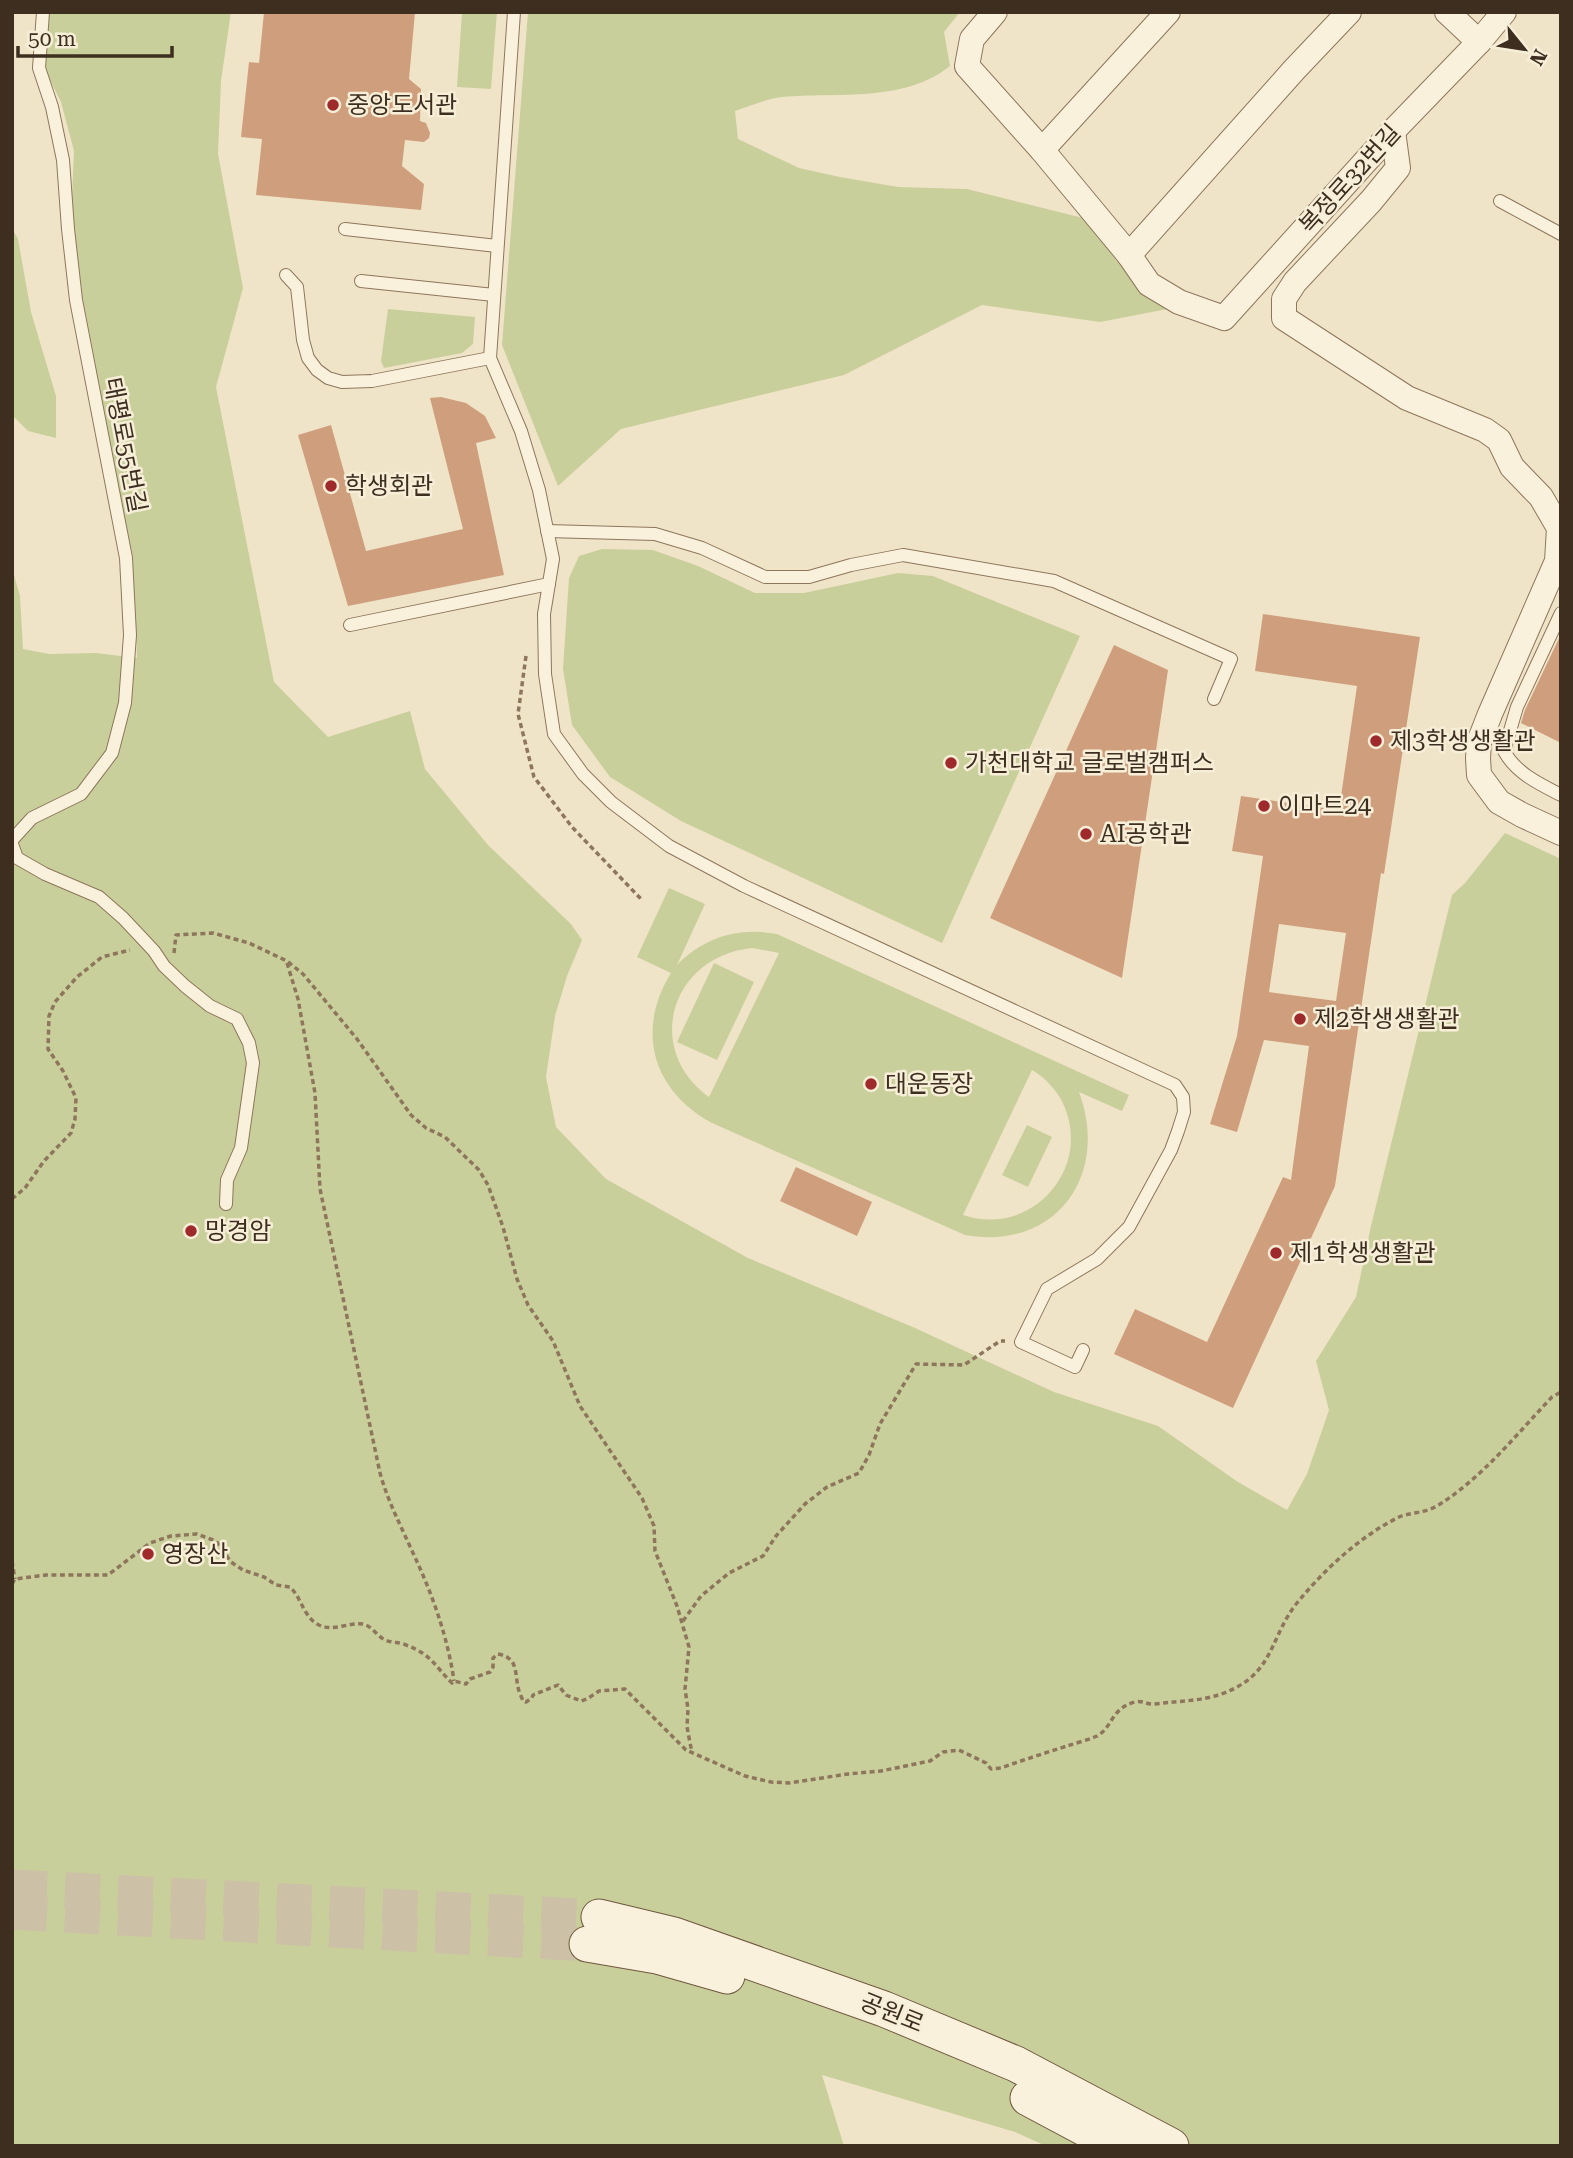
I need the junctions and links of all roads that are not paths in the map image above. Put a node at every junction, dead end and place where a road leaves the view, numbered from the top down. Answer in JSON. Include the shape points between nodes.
{"nodes":[{"id":1,"x":43,"y":12,"type":"edge"},
{"id":2,"x":514,"y":12,"type":"edge"},
{"id":3,"x":995,"y":12,"type":"edge"},
{"id":4,"x":1168,"y":12,"type":"edge"},
{"id":5,"x":1349,"y":12,"type":"edge"},
{"id":6,"x":1447,"y":12,"type":"edge"},
{"id":7,"x":1504,"y":12,"type":"edge"},
{"id":8,"x":1479,"y":42,"type":"junction"},
{"id":9,"x":1393,"y":131,"type":"junction"},
{"id":10,"x":1042,"y":150,"type":"junction"},
{"id":11,"x":1500,"y":201,"type":"dead end"},
{"id":12,"x":345,"y":229,"type":"dead end"},
{"id":13,"x":1561,"y":234,"type":"edge"},
{"id":14,"x":497,"y":246,"type":"junction"},
{"id":15,"x":1129,"y":255,"type":"junction"},
{"id":16,"x":286,"y":275,"type":"dead end"},
{"id":17,"x":361,"y":281,"type":"dead end"},
{"id":18,"x":494,"y":295,"type":"junction"},
{"id":19,"x":490,"y":358,"type":"junction"},
{"id":20,"x":547,"y":531,"type":"junction"},
{"id":21,"x":549,"y":584,"type":"junction"},
{"id":22,"x":1561,"y":612,"type":"edge"},
{"id":23,"x":350,"y":625,"type":"dead end"},
{"id":24,"x":1214,"y":699,"type":"dead end"},
{"id":25,"x":1561,"y":795,"type":"edge"},
{"id":26,"x":1561,"y":833,"type":"edge"},
{"id":27,"x":12,"y":842,"type":"edge"},
{"id":28,"x":226,"y":1204,"type":"dead end"},
{"id":29,"x":1083,"y":1350,"type":"dead end"},
{"id":30,"x":1118,"y":2146,"type":"edge"},
{"id":31,"x":1171,"y":2146,"type":"edge"}],
"edges":[{"from":1,"to":27,"type":"lane","name":"태평로55번길","via":[[39,68],[64,160],[76,300],[126,558],[130,635],[125,703],[112,752],[81,794],[32,818]]},
{"from":2,"to":14,"type":"lane"},
{"from":3,"to":10,"type":"street","via":[[972,39],[967,66]]},
{"from":4,"to":10,"type":"street"},
{"from":5,"to":15,"type":"street"},
{"from":6,"to":8,"type":"street"},
{"from":7,"to":8,"type":"street","name":"복정로32번길"},
{"from":8,"to":9,"type":"street","name":"복정로32번길"},
{"from":9,"to":15,"type":"street","name":"복정로32번길","via":[[1224,318],[1180,302],[1149,284]]},
{"from":9,"to":26,"type":"street","via":[[1398,168],[1295,282],[1284,299],[1284,318],[1407,398],[1499,440],[1511,467],[1541,497],[1559,528],[1557,561],[1490,714],[1478,758],[1479,775],[1499,802]]},
{"from":10,"to":15,"type":"street"},
{"from":11,"to":13,"type":"lane"},
{"from":12,"to":14,"type":"lane"},
{"from":14,"to":18,"type":"lane"},
{"from":16,"to":19,"type":"lane","via":[[296,287],[308,358],[328,378],[372,381]]},
{"from":17,"to":18,"type":"lane"},
{"from":18,"to":19,"type":"lane"},
{"from":19,"to":20,"type":"lane","via":[[521,431]]},
{"from":20,"to":21,"type":"lane","via":[[553,559]]},
{"from":20,"to":24,"type":"lane","via":[[654,534],[702,548],[765,577],[809,577],[903,555],[1054,581],[1231,659]]},
{"from":21,"to":23,"type":"lane"},
{"from":21,"to":29,"type":"lane","via":[[544,614],[545,674],[554,734],[611,802],[668,846],[744,886],[1175,1085],[1184,1112],[1171,1150],[1129,1227],[1097,1259],[1047,1289],[1021,1342],[1075,1367]]},
{"from":22,"to":25,"type":"lane","via":[[1517,707],[1504,751],[1512,765]]},
{"from":27,"to":28,"type":"lane","name":"태평로55번길","via":[[17,858],[99,897],[171,973],[210,1006],[237,1019],[250,1043],[253,1063],[241,1148],[227,1180]]},
{"from":30,"to":31,"type":"main road","name":"공원로","via":[[958,2062],[818,2007],[593,1931],[674,1935],[884,2009],[1016,2064]]}]}
